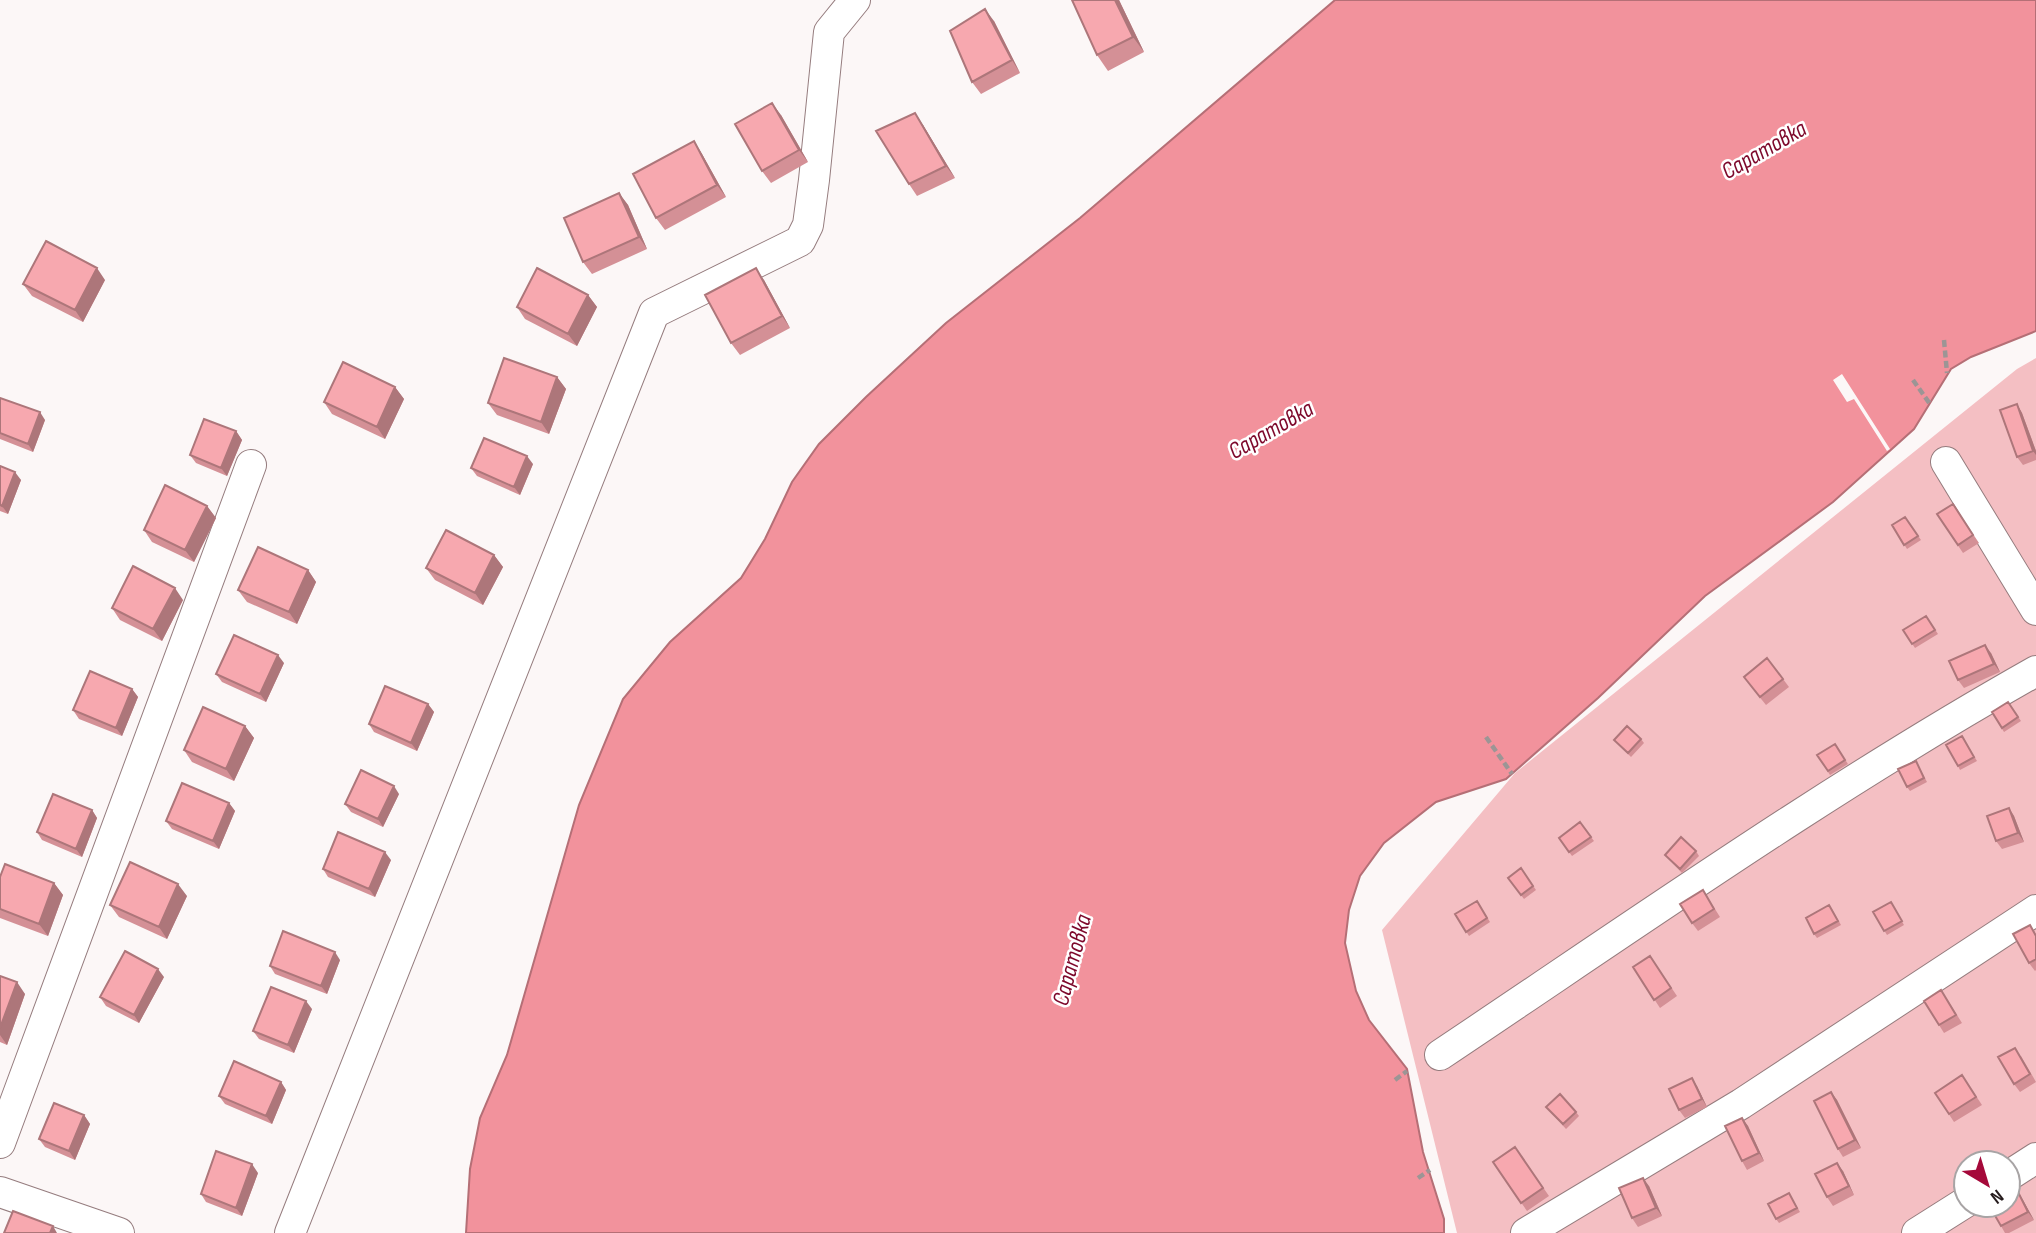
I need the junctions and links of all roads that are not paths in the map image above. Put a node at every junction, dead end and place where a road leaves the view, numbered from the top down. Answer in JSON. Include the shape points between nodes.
{"nodes":[{"id":1,"x":855,"y":0,"type":"edge"},
{"id":2,"x":1946,"y":462,"type":"dead end"},
{"id":3,"x":251,"y":465,"type":"dead end"},
{"id":4,"x":2036,"y":610,"type":"edge"},
{"id":5,"x":2036,"y":671,"type":"edge"},
{"id":6,"x":2036,"y":910,"type":"edge"},
{"id":7,"x":1440,"y":1055,"type":"dead end"},
{"id":8,"x":0,"y":1143,"type":"edge"},
{"id":9,"x":0,"y":1192,"type":"edge"},
{"id":10,"x":1952,"y":1211,"type":"edge"},
{"id":11,"x":119,"y":1233,"type":"edge"},
{"id":12,"x":290,"y":1233,"type":"edge"},
{"id":13,"x":1526,"y":1233,"type":"edge"},
{"id":14,"x":1917,"y":1233,"type":"edge"}],
"edges":[{"from":1,"to":12,"type":"street","via":[[829,32],[808,225],[800,241],[654,313]]},
{"from":2,"to":4,"type":"street"},
{"from":3,"to":8,"type":"street"},
{"from":5,"to":7,"type":"street","via":[[1791,820]]},
{"from":6,"to":13,"type":"street","via":[[1741,1104]]},
{"from":9,"to":11,"type":"street"},
{"from":10,"to":14,"type":"street"}]}
